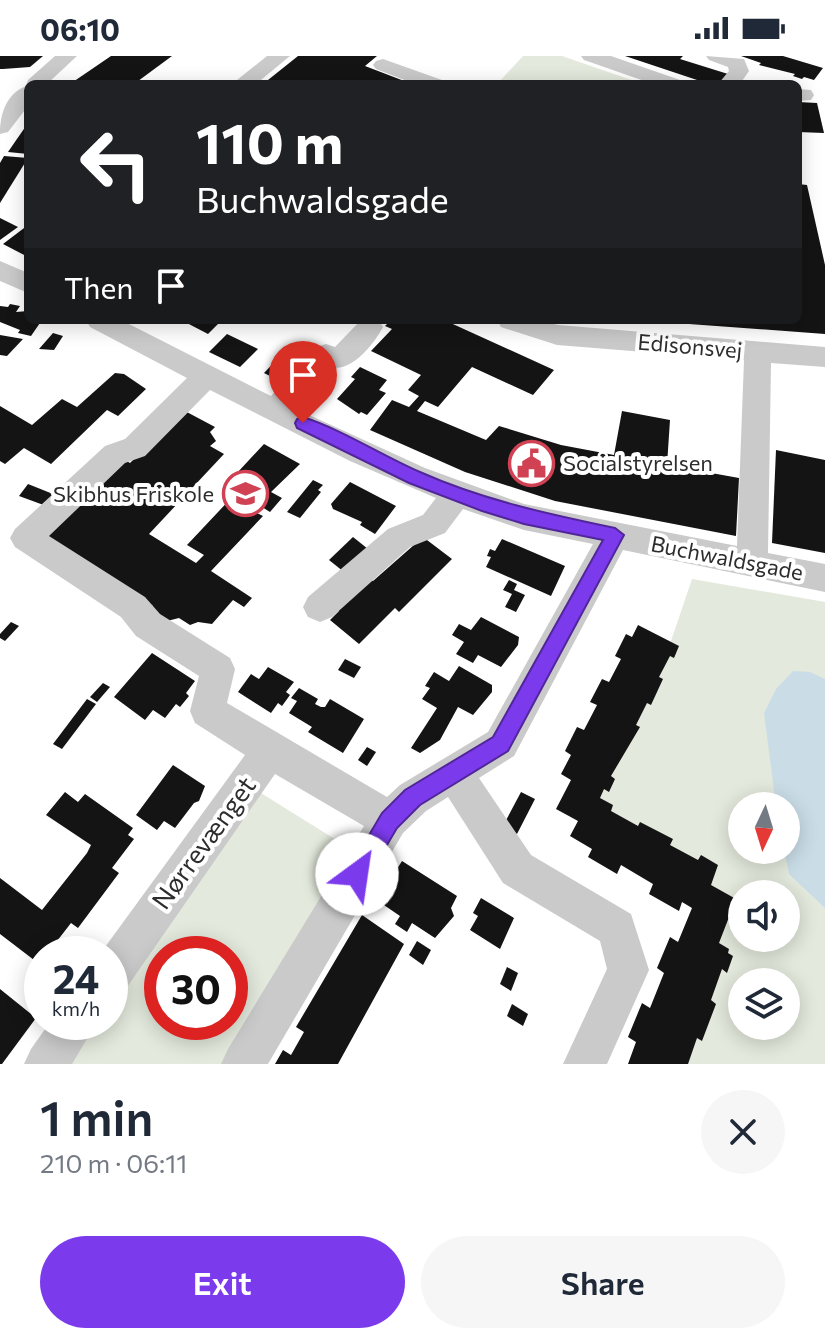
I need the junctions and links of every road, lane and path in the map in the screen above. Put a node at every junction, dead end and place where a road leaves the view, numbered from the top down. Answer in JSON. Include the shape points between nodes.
{"nodes":[{"id":1,"x":67,"y":56,"type":"edge"},
{"id":2,"x":280,"y":56,"type":"edge"},
{"id":3,"x":591,"y":56,"type":"edge"},
{"id":4,"x":716,"y":56,"type":"edge"},
{"id":5,"x":383,"y":65,"type":"dead end"},
{"id":6,"x":40,"y":80,"type":"edge"},
{"id":7,"x":248,"y":80,"type":"edge"},
{"id":8,"x":424,"y":80,"type":"edge"},
{"id":9,"x":661,"y":80,"type":"edge"},
{"id":10,"x":732,"y":80,"type":"edge"},
{"id":11,"x":3,"y":81,"type":"dead end"},
{"id":12,"x":24,"y":88,"type":"edge"},
{"id":13,"x":24,"y":96,"type":"edge"},
{"id":14,"x":0,"y":127,"type":"edge"},
{"id":15,"x":0,"y":270,"type":"edge"},
{"id":16,"x":24,"y":282,"type":"edge"},
{"id":17,"x":107,"y":324,"type":"edge"},
{"id":18,"x":518,"y":324,"type":"edge"},
{"id":19,"x":370,"y":327,"type":"dead end"},
{"id":20,"x":618,"y":330,"type":"edge"},
{"id":21,"x":758,"y":351,"type":"junction"},
{"id":22,"x":825,"y":357,"type":"edge"},
{"id":23,"x":208,"y":375,"type":"junction"},
{"id":24,"x":275,"y":410,"type":"junction"},
{"id":25,"x":456,"y":494,"type":"junction"},
{"id":26,"x":615,"y":535,"type":"junction"},
{"id":27,"x":752,"y":563,"type":"junction"},
{"id":28,"x":825,"y":578,"type":"edge"},
{"id":29,"x":320,"y":607,"type":"dead end"},
{"id":30,"x":270,"y":751,"type":"junction"},
{"id":31,"x":454,"y":773,"type":"junction"},
{"id":32,"x":390,"y":820,"type":"junction"},
{"id":33,"x":128,"y":950,"type":"edge"},
{"id":34,"x":63,"y":1040,"type":"edge"},
{"id":35,"x":46,"y":1064,"type":"edge"},
{"id":36,"x":243,"y":1064,"type":"edge"},
{"id":37,"x":585,"y":1064,"type":"edge"}],
"edges":[{"from":1,"to":6,"type":"street"},
{"from":2,"to":7,"type":"street"},
{"from":3,"to":9,"type":"street"},
{"from":4,"to":10,"type":"street","via":[[737,63],[739,71]]},
{"from":5,"to":8,"type":"street"},
{"from":11,"to":12,"type":"street"},
{"from":13,"to":14,"type":"street"},
{"from":15,"to":16,"type":"street"},
{"from":17,"to":23,"type":"street","name":"Buchwaldsgade"},
{"from":18,"to":20,"type":"street","name":"Edisonsvej","via":[[557,335]]},
{"from":19,"to":24,"type":"street","via":[[339,359],[326,354]]},
{"from":20,"to":21,"type":"street","name":"Edisonsvej"},
{"from":21,"to":22,"type":"street","name":"Edisonsvej"},
{"from":21,"to":27,"type":"street"},
{"from":23,"to":24,"type":"street","name":"Buchwaldsgade"},
{"from":23,"to":30,"type":"street","via":[[135,448],[115,454],[26,538],[218,669],[208,711]]},
{"from":24,"to":25,"type":"street","name":"Buchwaldsgade"},
{"from":25,"to":26,"type":"street","name":"Buchwaldsgade","via":[[524,517]]},
{"from":25,"to":29,"type":"street","via":[[434,524],[399,538]]},
{"from":26,"to":27,"type":"street","name":"Buchwaldsgade"},
{"from":26,"to":31,"type":"street","via":[[501,744]]},
{"from":27,"to":28,"type":"street","name":"Buchwaldsgade"},
{"from":30,"to":32,"type":"street"},
{"from":30,"to":33,"type":"street","name":"Nørrevænget"},
{"from":31,"to":32,"type":"street","via":[[413,798]]},
{"from":31,"to":37,"type":"street","via":[[517,869],[617,928],[628,970]]},
{"from":32,"to":36,"type":"street"},
{"from":34,"to":35,"type":"street"}]}
